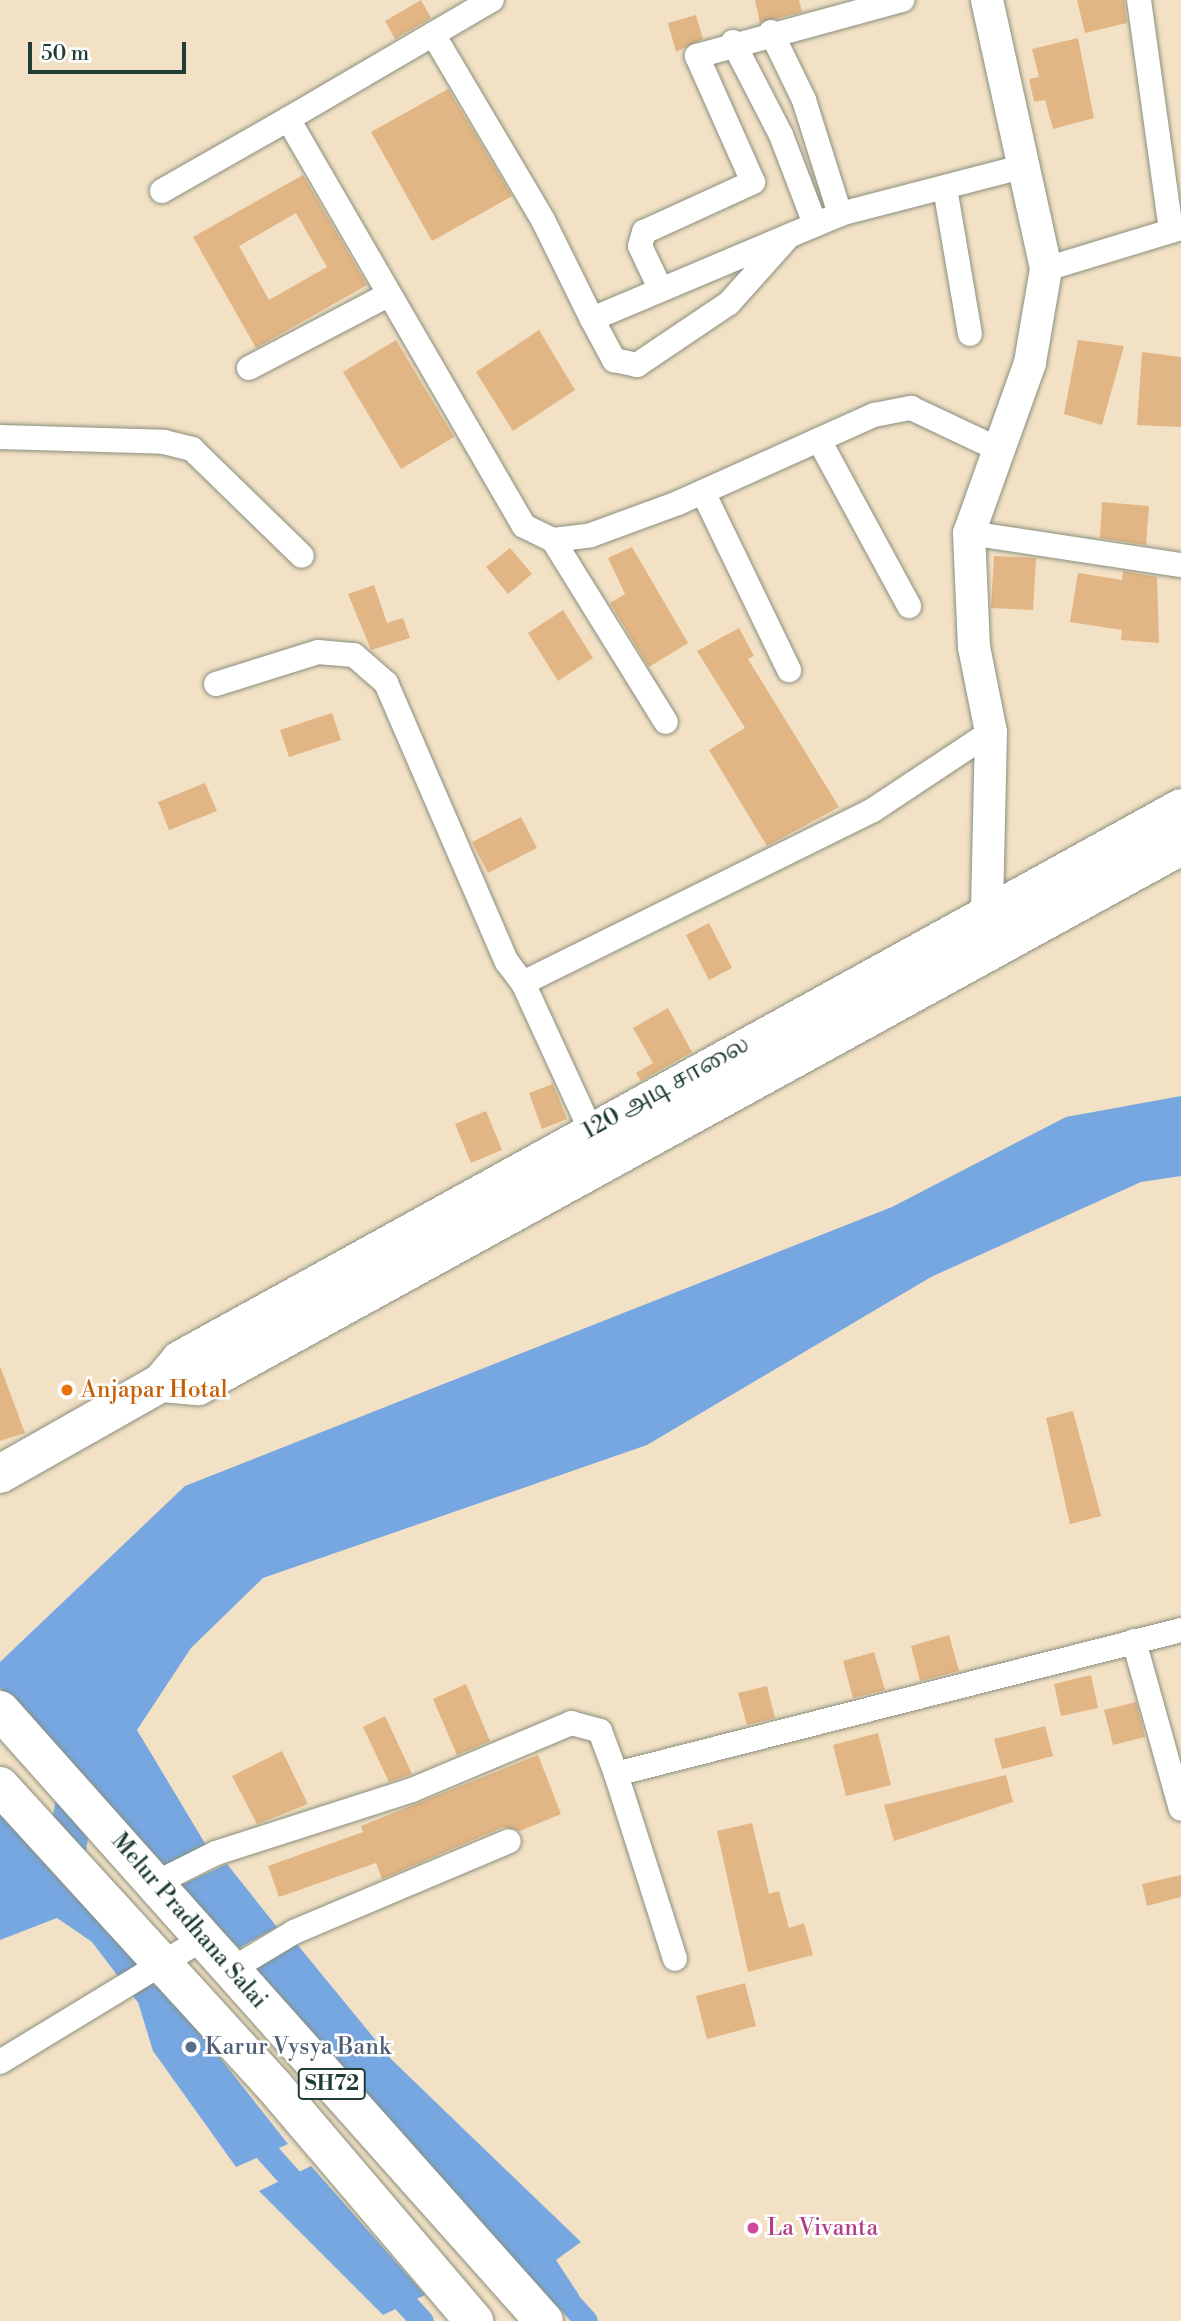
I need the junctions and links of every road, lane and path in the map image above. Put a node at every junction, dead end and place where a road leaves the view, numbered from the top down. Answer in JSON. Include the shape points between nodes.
{"nodes":[{"id":1,"x":492,"y":0,"type":"edge"},
{"id":2,"x":902,"y":0,"type":"edge"},
{"id":3,"x":987,"y":0,"type":"edge"},
{"id":4,"x":1139,"y":0,"type":"edge"},
{"id":5,"x":771,"y":32,"type":"junction"},
{"id":6,"x":433,"y":34,"type":"junction"},
{"id":7,"x":733,"y":42,"type":"junction"},
{"id":8,"x":288,"y":119,"type":"junction"},
{"id":9,"x":1024,"y":166,"type":"junction"},
{"id":10,"x":945,"y":188,"type":"junction"},
{"id":11,"x":162,"y":191,"type":"dead end"},
{"id":12,"x":840,"y":214,"type":"junction"},
{"id":13,"x":815,"y":224,"type":"junction"},
{"id":14,"x":1176,"y":229,"type":"edge"},
{"id":15,"x":790,"y":233,"type":"junction"},
{"id":16,"x":1046,"y":269,"type":"junction"},
{"id":17,"x":659,"y":286,"type":"junction"},
{"id":18,"x":386,"y":296,"type":"junction"},
{"id":19,"x":592,"y":318,"type":"junction"},
{"id":20,"x":970,"y":334,"type":"dead end"},
{"id":21,"x":249,"y":368,"type":"dead end"},
{"id":22,"x":0,"y":437,"type":"edge"},
{"id":23,"x":819,"y":440,"type":"junction"},
{"id":24,"x":1002,"y":452,"type":"junction"},
{"id":25,"x":703,"y":492,"type":"junction"},
{"id":26,"x":969,"y":533,"type":"junction"},
{"id":27,"x":553,"y":540,"type":"junction"},
{"id":28,"x":302,"y":556,"type":"dead end"},
{"id":29,"x":1181,"y":565,"type":"edge"},
{"id":30,"x":909,"y":606,"type":"dead end"},
{"id":31,"x":789,"y":670,"type":"dead end"},
{"id":32,"x":216,"y":684,"type":"dead end"},
{"id":33,"x":666,"y":722,"type":"dead end"},
{"id":34,"x":991,"y":732,"type":"junction"},
{"id":35,"x":1181,"y":807,"type":"edge"},
{"id":36,"x":1181,"y":846,"type":"edge"},
{"id":37,"x":987,"y":909,"type":"junction"},
{"id":38,"x":994,"y":949,"type":"junction"},
{"id":39,"x":523,"y":983,"type":"junction"},
{"id":40,"x":590,"y":1130,"type":"junction"},
{"id":41,"x":161,"y":1383,"type":"junction"},
{"id":42,"x":0,"y":1474,"type":"edge"},
{"id":43,"x":1181,"y":1630,"type":"edge"},
{"id":44,"x":1134,"y":1641,"type":"junction"},
{"id":45,"x":2,"y":1712,"type":"edge"},
{"id":46,"x":616,"y":1774,"type":"junction"},
{"id":47,"x":0,"y":1786,"type":"edge"},
{"id":48,"x":1181,"y":1809,"type":"edge"},
{"id":49,"x":509,"y":1841,"type":"dead end"},
{"id":50,"x":161,"y":1880,"type":"junction"},
{"id":51,"x":201,"y":1940,"type":"junction"},
{"id":52,"x":675,"y":1959,"type":"dead end"},
{"id":53,"x":236,"y":1965,"type":"junction"},
{"id":54,"x":159,"y":1969,"type":"junction"},
{"id":55,"x":0,"y":2062,"type":"edge"},
{"id":56,"x":474,"y":2321,"type":"edge"},
{"id":57,"x":544,"y":2321,"type":"edge"}],
"edges":[{"from":1,"to":6,"type":"street"},
{"from":2,"to":5,"type":"street"},
{"from":3,"to":9,"type":"street"},
{"from":4,"to":14,"type":"street"},
{"from":5,"to":7,"type":"street"},
{"from":5,"to":12,"type":"street","via":[[804,100]]},
{"from":6,"to":8,"type":"street"},
{"from":6,"to":19,"type":"street","via":[[543,220]]},
{"from":7,"to":13,"type":"street","via":[[781,135]]},
{"from":7,"to":17,"type":"street","via":[[703,50],[696,65],[753,182],[644,232],[640,246]]},
{"from":8,"to":11,"type":"street"},
{"from":8,"to":18,"type":"street"},
{"from":9,"to":10,"type":"street"},
{"from":9,"to":16,"type":"street"},
{"from":10,"to":12,"type":"street"},
{"from":10,"to":20,"type":"street"},
{"from":12,"to":13,"type":"street"},
{"from":13,"to":15,"type":"street"},
{"from":14,"to":16,"type":"street"},
{"from":15,"to":17,"type":"street"},
{"from":15,"to":19,"type":"street","via":[[729,303],[636,365],[614,360]]},
{"from":16,"to":24,"type":"street","via":[[1030,363]]},
{"from":17,"to":19,"type":"street"},
{"from":18,"to":21,"type":"street"},
{"from":18,"to":27,"type":"street","via":[[524,526]]},
{"from":22,"to":28,"type":"street","via":[[164,442],[192,449]]},
{"from":23,"to":24,"type":"street","via":[[874,415],[911,408]]},
{"from":23,"to":25,"type":"street"},
{"from":23,"to":30,"type":"street"},
{"from":24,"to":26,"type":"street"},
{"from":25,"to":27,"type":"street","via":[[591,535]]},
{"from":25,"to":31,"type":"street"},
{"from":26,"to":29,"type":"street"},
{"from":26,"to":34,"type":"street","via":[[974,647]]},
{"from":27,"to":33,"type":"street"},
{"from":32,"to":39,"type":"street","via":[[318,652],[355,655],[386,683],[507,962]]},
{"from":34,"to":37,"type":"street"},
{"from":34,"to":39,"type":"street","via":[[873,810]]},
{"from":35,"to":37,"type":"main road","name":"120 அடி சாலை"},
{"from":36,"to":38,"type":"main road","name":"120 அடி சாலை"},
{"from":37,"to":38,"type":"street"},
{"from":37,"to":40,"type":"main road","name":"120 அடி சாலை"},
{"from":38,"to":41,"type":"main road","name":"120 அடி சாலை","via":[[198,1386]]},
{"from":39,"to":40,"type":"street"},
{"from":40,"to":41,"type":"main road","name":"120 அடி சாலை","via":[[180,1360]]},
{"from":41,"to":42,"type":"main road","name":"120 அடி சாலை"},
{"from":43,"to":44,"type":"street"},
{"from":44,"to":46,"type":"street","via":[[749,1745]]},
{"from":44,"to":48,"type":"street"},
{"from":45,"to":50,"type":"main road","name":"Melur Pradhana Salai","number":"SH72","via":[[122,1844]]},
{"from":46,"to":50,"type":"street","via":[[600,1731],[571,1723],[412,1790],[216,1853]]},
{"from":46,"to":52,"type":"street"},
{"from":47,"to":54,"type":"main road","name":"Melur Pradhana Salai","number":"SH72","via":[[97,1892]]},
{"from":49,"to":53,"type":"street","via":[[294,1932]]},
{"from":50,"to":51,"type":"main road","name":"Melur Pradhana Salai","number":"SH72"},
{"from":51,"to":53,"type":"main road","name":"Melur Pradhana Salai","number":"SH72"},
{"from":51,"to":54,"type":"street"},
{"from":53,"to":57,"type":"main road","name":"Melur Pradhana Salai","number":"SH72"},
{"from":54,"to":55,"type":"street"},
{"from":54,"to":56,"type":"main road","name":"Melur Pradhana Salai","number":"SH72"}]}
